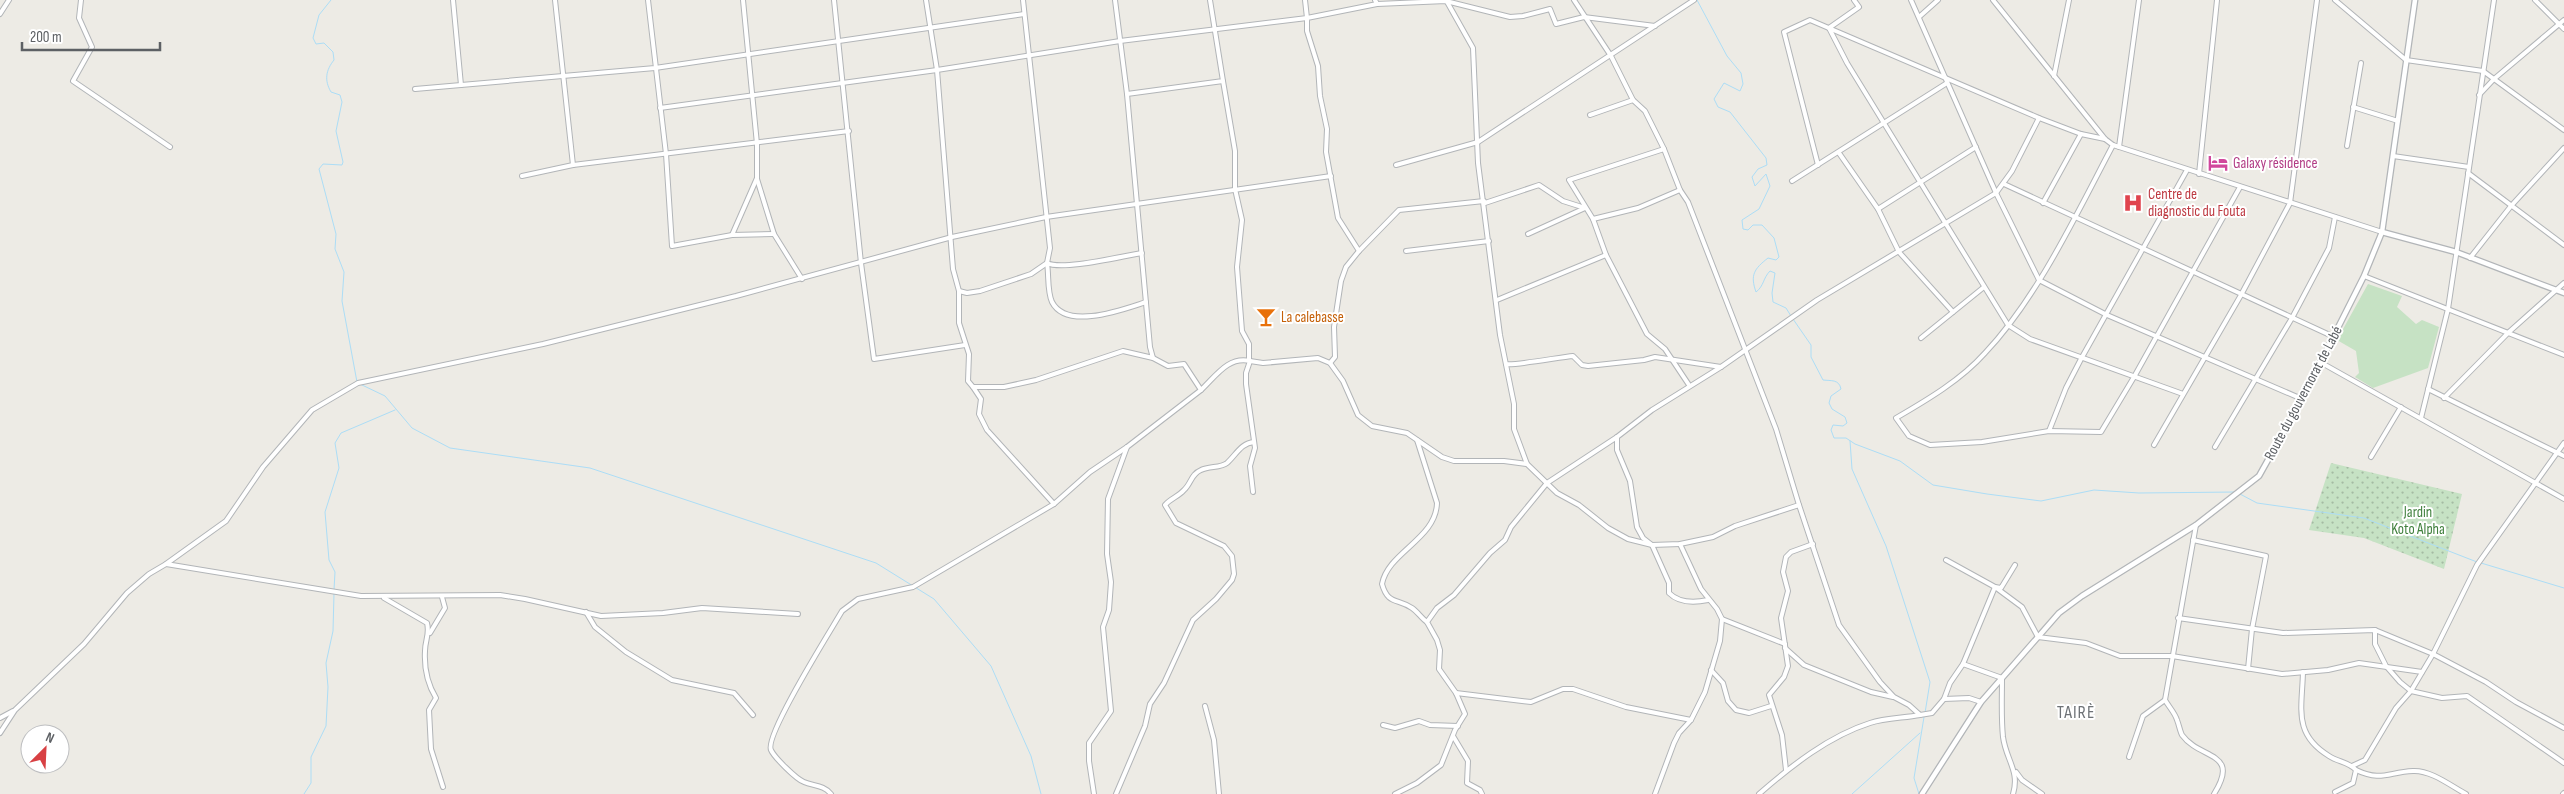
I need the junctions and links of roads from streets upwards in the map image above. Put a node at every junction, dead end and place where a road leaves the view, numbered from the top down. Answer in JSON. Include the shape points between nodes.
{"nodes":[{"id":1,"x":9,"y":0,"type":"edge"},
{"id":2,"x":81,"y":0,"type":"edge"},
{"id":3,"x":453,"y":0,"type":"edge"},
{"id":4,"x":556,"y":0,"type":"edge"},
{"id":5,"x":648,"y":0,"type":"edge"},
{"id":6,"x":743,"y":0,"type":"edge"},
{"id":7,"x":834,"y":0,"type":"edge"},
{"id":8,"x":926,"y":0,"type":"edge"},
{"id":9,"x":1023,"y":0,"type":"edge"},
{"id":10,"x":1115,"y":0,"type":"edge"},
{"id":11,"x":1210,"y":0,"type":"edge"},
{"id":12,"x":1305,"y":0,"type":"edge"},
{"id":13,"x":1446,"y":0,"type":"edge"},
{"id":14,"x":1574,"y":0,"type":"edge"},
{"id":15,"x":1694,"y":0,"type":"edge"},
{"id":16,"x":1854,"y":0,"type":"edge"},
{"id":17,"x":1911,"y":0,"type":"edge"},
{"id":18,"x":1938,"y":0,"type":"edge"},
{"id":19,"x":1993,"y":0,"type":"edge"},
{"id":20,"x":2069,"y":0,"type":"edge"},
{"id":21,"x":2139,"y":0,"type":"edge"},
{"id":22,"x":2216,"y":0,"type":"edge"},
{"id":23,"x":2317,"y":0,"type":"edge"},
{"id":24,"x":2335,"y":0,"type":"edge"},
{"id":25,"x":2415,"y":0,"type":"edge"},
{"id":26,"x":2494,"y":0,"type":"edge"},
{"id":27,"x":2535,"y":0,"type":"edge"},
{"id":28,"x":1376,"y":2,"type":"edge"},
{"id":29,"x":0,"y":14,"type":"edge"},
{"id":30,"x":1024,"y":14,"type":"junction"},
{"id":31,"x":1919,"y":16,"type":"junction"},
{"id":32,"x":1584,"y":17,"type":"junction"},
{"id":33,"x":1307,"y":18,"type":"junction"},
{"id":34,"x":2564,"y":20,"type":"edge"},
{"id":35,"x":2558,"y":24,"type":"junction"},
{"id":36,"x":1655,"y":26,"type":"junction"},
{"id":37,"x":931,"y":28,"type":"junction"},
{"id":38,"x":1829,"y":28,"type":"junction"},
{"id":39,"x":2564,"y":29,"type":"edge"},
{"id":40,"x":1215,"y":30,"type":"junction"},
{"id":41,"x":1120,"y":41,"type":"junction"},
{"id":42,"x":838,"y":42,"type":"junction"},
{"id":43,"x":748,"y":55,"type":"junction"},
{"id":44,"x":1029,"y":56,"type":"junction"},
{"id":45,"x":1611,"y":56,"type":"junction"},
{"id":46,"x":2406,"y":60,"type":"junction"},
{"id":47,"x":2361,"y":62,"type":"dead end"},
{"id":48,"x":655,"y":68,"type":"junction"},
{"id":49,"x":937,"y":70,"type":"junction"},
{"id":50,"x":2483,"y":71,"type":"junction"},
{"id":51,"x":563,"y":76,"type":"junction"},
{"id":52,"x":2054,"y":77,"type":"junction"},
{"id":53,"x":2494,"y":79,"type":"junction"},
{"id":54,"x":1223,"y":81,"type":"junction"},
{"id":55,"x":1947,"y":81,"type":"junction"},
{"id":56,"x":843,"y":83,"type":"junction"},
{"id":57,"x":461,"y":85,"type":"junction"},
{"id":58,"x":415,"y":89,"type":"dead end"},
{"id":59,"x":1127,"y":94,"type":"junction"},
{"id":60,"x":752,"y":95,"type":"junction"},
{"id":61,"x":2479,"y":95,"type":"junction"},
{"id":62,"x":1633,"y":100,"type":"junction"},
{"id":63,"x":2353,"y":107,"type":"junction"},
{"id":64,"x":660,"y":108,"type":"junction"},
{"id":65,"x":1590,"y":115,"type":"dead end"},
{"id":66,"x":2039,"y":118,"type":"junction"},
{"id":67,"x":2398,"y":121,"type":"junction"},
{"id":68,"x":1883,"y":123,"type":"junction"},
{"id":69,"x":2564,"y":130,"type":"edge"},
{"id":70,"x":849,"y":131,"type":"junction"},
{"id":71,"x":2081,"y":134,"type":"junction"},
{"id":72,"x":2105,"y":139,"type":"junction"},
{"id":73,"x":1478,"y":142,"type":"junction"},
{"id":74,"x":757,"y":144,"type":"junction"},
{"id":75,"x":2114,"y":145,"type":"junction"},
{"id":76,"x":2346,"y":146,"type":"dead end"},
{"id":77,"x":170,"y":147,"type":"dead end"},
{"id":78,"x":1976,"y":147,"type":"junction"},
{"id":79,"x":2119,"y":147,"type":"junction"},
{"id":80,"x":2564,"y":148,"type":"edge"},
{"id":81,"x":1664,"y":149,"type":"junction"},
{"id":82,"x":1838,"y":153,"type":"junction"},
{"id":83,"x":666,"y":154,"type":"junction"},
{"id":84,"x":2393,"y":156,"type":"junction"},
{"id":85,"x":573,"y":165,"type":"junction"},
{"id":86,"x":1396,"y":165,"type":"dead end"},
{"id":87,"x":1818,"y":165,"type":"junction"},
{"id":88,"x":2469,"y":167,"type":"junction"},
{"id":89,"x":2187,"y":170,"type":"junction"},
{"id":90,"x":2468,"y":173,"type":"junction"},
{"id":91,"x":2199,"y":174,"type":"junction"},
{"id":92,"x":522,"y":176,"type":"dead end"},
{"id":93,"x":1332,"y":176,"type":"junction"},
{"id":94,"x":757,"y":178,"type":"junction"},
{"id":95,"x":1792,"y":181,"type":"dead end"},
{"id":96,"x":1920,"y":182,"type":"junction"},
{"id":97,"x":2004,"y":184,"type":"junction"},
{"id":98,"x":2240,"y":187,"type":"junction"},
{"id":99,"x":1235,"y":189,"type":"junction"},
{"id":100,"x":1680,"y":190,"type":"junction"},
{"id":101,"x":1996,"y":193,"type":"junction"},
{"id":102,"x":1484,"y":202,"type":"junction"},
{"id":103,"x":2043,"y":203,"type":"junction"},
{"id":104,"x":2290,"y":203,"type":"junction"},
{"id":105,"x":1138,"y":205,"type":"junction"},
{"id":106,"x":2511,"y":206,"type":"junction"},
{"id":107,"x":1586,"y":208,"type":"junction"},
{"id":108,"x":1878,"y":209,"type":"junction"},
{"id":109,"x":1046,"y":217,"type":"junction"},
{"id":110,"x":2335,"y":217,"type":"junction"},
{"id":111,"x":2074,"y":218,"type":"junction"},
{"id":112,"x":1593,"y":219,"type":"junction"},
{"id":113,"x":1946,"y":223,"type":"junction"},
{"id":114,"x":2382,"y":232,"type":"junction"},
{"id":115,"x":774,"y":234,"type":"junction"},
{"id":116,"x":1528,"y":234,"type":"dead end"},
{"id":117,"x":732,"y":235,"type":"junction"},
{"id":118,"x":952,"y":237,"type":"junction"},
{"id":119,"x":1489,"y":241,"type":"junction"},
{"id":120,"x":2564,"y":245,"type":"edge"},
{"id":121,"x":2144,"y":250,"type":"junction"},
{"id":122,"x":1359,"y":251,"type":"junction"},
{"id":123,"x":1406,"y":251,"type":"dead end"},
{"id":124,"x":1899,"y":252,"type":"junction"},
{"id":125,"x":2456,"y":252,"type":"junction"},
{"id":126,"x":1142,"y":253,"type":"junction"},
{"id":127,"x":1606,"y":255,"type":"junction"},
{"id":128,"x":2470,"y":258,"type":"junction"},
{"id":129,"x":861,"y":263,"type":"junction"},
{"id":130,"x":1047,"y":263,"type":"junction"},
{"id":131,"x":2193,"y":272,"type":"junction"},
{"id":132,"x":2364,"y":276,"type":"junction"},
{"id":133,"x":802,"y":279,"type":"junction"},
{"id":134,"x":2039,"y":280,"type":"junction"},
{"id":135,"x":2564,"y":283,"type":"edge"},
{"id":136,"x":1984,"y":287,"type":"junction"},
{"id":137,"x":959,"y":291,"type":"junction"},
{"id":138,"x":2557,"y":291,"type":"junction"},
{"id":139,"x":2564,"y":293,"type":"edge"},
{"id":140,"x":2242,"y":295,"type":"junction"},
{"id":141,"x":1497,"y":300,"type":"junction"},
{"id":142,"x":1146,"y":302,"type":"junction"},
{"id":143,"x":2448,"y":308,"type":"junction"},
{"id":144,"x":1953,"y":312,"type":"junction"},
{"id":145,"x":2106,"y":315,"type":"junction"},
{"id":146,"x":2292,"y":318,"type":"junction"},
{"id":147,"x":2008,"y":325,"type":"junction"},
{"id":148,"x":2509,"y":332,"type":"junction"},
{"id":149,"x":2332,"y":336,"type":"junction"},
{"id":150,"x":2157,"y":337,"type":"junction"},
{"id":151,"x":1921,"y":338,"type":"dead end"},
{"id":152,"x":965,"y":345,"type":"junction"},
{"id":153,"x":1744,"y":350,"type":"junction"},
{"id":154,"x":2564,"y":355,"type":"edge"},
{"id":155,"x":2205,"y":357,"type":"junction"},
{"id":156,"x":1153,"y":358,"type":"junction"},
{"id":157,"x":1670,"y":359,"type":"junction"},
{"id":158,"x":2081,"y":359,"type":"junction"},
{"id":159,"x":1250,"y":361,"type":"junction"},
{"id":160,"x":2320,"y":362,"type":"junction"},
{"id":161,"x":1330,"y":363,"type":"junction"},
{"id":162,"x":1506,"y":364,"type":"junction"},
{"id":163,"x":1721,"y":367,"type":"junction"},
{"id":164,"x":2134,"y":377,"type":"junction"},
{"id":165,"x":2254,"y":378,"type":"junction"},
{"id":166,"x":1690,"y":386,"type":"junction"},
{"id":167,"x":973,"y":387,"type":"junction"},
{"id":168,"x":2428,"y":388,"type":"junction"},
{"id":169,"x":1201,"y":390,"type":"junction"},
{"id":170,"x":2183,"y":394,"type":"junction"},
{"id":171,"x":2302,"y":398,"type":"junction"},
{"id":172,"x":2444,"y":398,"type":"junction"},
{"id":173,"x":2401,"y":407,"type":"junction"},
{"id":174,"x":2421,"y":418,"type":"junction"},
{"id":175,"x":2050,"y":431,"type":"junction"},
{"id":176,"x":1617,"y":437,"type":"junction"},
{"id":177,"x":1416,"y":438,"type":"junction"},
{"id":178,"x":1254,"y":442,"type":"junction"},
{"id":179,"x":2564,"y":443,"type":"edge"},
{"id":180,"x":2154,"y":445,"type":"dead end"},
{"id":181,"x":1127,"y":447,"type":"junction"},
{"id":182,"x":2215,"y":448,"type":"dead end"},
{"id":183,"x":2557,"y":452,"type":"junction"},
{"id":184,"x":2564,"y":456,"type":"edge"},
{"id":185,"x":2371,"y":457,"type":"dead end"},
{"id":186,"x":1527,"y":464,"type":"junction"},
{"id":187,"x":2535,"y":482,"type":"junction"},
{"id":188,"x":1547,"y":483,"type":"junction"},
{"id":189,"x":1253,"y":492,"type":"dead end"},
{"id":190,"x":2564,"y":499,"type":"edge"},
{"id":191,"x":1054,"y":504,"type":"junction"},
{"id":192,"x":1799,"y":505,"type":"junction"},
{"id":193,"x":2196,"y":525,"type":"junction"},
{"id":194,"x":2193,"y":540,"type":"junction"},
{"id":195,"x":1680,"y":544,"type":"junction"},
{"id":196,"x":1813,"y":544,"type":"junction"},
{"id":197,"x":1652,"y":545,"type":"junction"},
{"id":198,"x":1946,"y":560,"type":"dead end"},
{"id":199,"x":166,"y":564,"type":"junction"},
{"id":200,"x":2015,"y":565,"type":"dead end"},
{"id":201,"x":1995,"y":587,"type":"junction"},
{"id":202,"x":382,"y":596,"type":"junction"},
{"id":203,"x":442,"y":596,"type":"junction"},
{"id":204,"x":1708,"y":600,"type":"junction"},
{"id":205,"x":586,"y":612,"type":"junction"},
{"id":206,"x":798,"y":614,"type":"dead end"},
{"id":207,"x":2178,"y":618,"type":"junction"},
{"id":208,"x":1722,"y":620,"type":"junction"},
{"id":209,"x":1427,"y":622,"type":"junction"},
{"id":210,"x":2252,"y":629,"type":"junction"},
{"id":211,"x":2375,"y":630,"type":"junction"},
{"id":212,"x":430,"y":633,"type":"junction"},
{"id":213,"x":2038,"y":637,"type":"junction"},
{"id":214,"x":1785,"y":646,"type":"junction"},
{"id":215,"x":2433,"y":654,"type":"junction"},
{"id":216,"x":2172,"y":656,"type":"junction"},
{"id":217,"x":1963,"y":664,"type":"junction"},
{"id":218,"x":2386,"y":666,"type":"junction"},
{"id":219,"x":2248,"y":669,"type":"junction"},
{"id":220,"x":1711,"y":670,"type":"junction"},
{"id":221,"x":2303,"y":672,"type":"junction"},
{"id":222,"x":2422,"y":672,"type":"junction"},
{"id":223,"x":2002,"y":678,"type":"junction"},
{"id":224,"x":2411,"y":691,"type":"junction"},
{"id":225,"x":1456,"y":693,"type":"junction"},
{"id":226,"x":1894,"y":697,"type":"junction"},
{"id":227,"x":1944,"y":699,"type":"junction"},
{"id":228,"x":2165,"y":700,"type":"junction"},
{"id":229,"x":1981,"y":702,"type":"junction"},
{"id":230,"x":1205,"y":706,"type":"dead end"},
{"id":231,"x":1771,"y":706,"type":"junction"},
{"id":232,"x":15,"y":710,"type":"junction"},
{"id":233,"x":753,"y":714,"type":"dead end"},
{"id":234,"x":1920,"y":715,"type":"junction"},
{"id":235,"x":0,"y":718,"type":"edge"},
{"id":236,"x":1691,"y":720,"type":"junction"},
{"id":237,"x":1383,"y":725,"type":"dead end"},
{"id":238,"x":1458,"y":726,"type":"junction"},
{"id":239,"x":2564,"y":728,"type":"edge"},
{"id":240,"x":0,"y":734,"type":"edge"},
{"id":241,"x":1453,"y":736,"type":"junction"},
{"id":242,"x":2129,"y":757,"type":"dead end"},
{"id":243,"x":2564,"y":763,"type":"edge"},
{"id":244,"x":2352,"y":766,"type":"junction"},
{"id":245,"x":1786,"y":770,"type":"junction"},
{"id":246,"x":2356,"y":770,"type":"junction"},
{"id":247,"x":2015,"y":771,"type":"junction"},
{"id":248,"x":443,"y":787,"type":"dead end"},
{"id":249,"x":2335,"y":792,"type":"dead end"},
{"id":250,"x":831,"y":794,"type":"edge"},
{"id":251,"x":1094,"y":794,"type":"edge"},
{"id":252,"x":1116,"y":794,"type":"edge"},
{"id":253,"x":1219,"y":794,"type":"edge"},
{"id":254,"x":1396,"y":794,"type":"edge"},
{"id":255,"x":1482,"y":794,"type":"edge"},
{"id":256,"x":1655,"y":794,"type":"edge"},
{"id":257,"x":1759,"y":794,"type":"edge"},
{"id":258,"x":1922,"y":794,"type":"edge"},
{"id":259,"x":2014,"y":794,"type":"edge"},
{"id":260,"x":2042,"y":794,"type":"edge"},
{"id":261,"x":2214,"y":794,"type":"edge"},
{"id":262,"x":2466,"y":794,"type":"edge"}],
"edges":[{"from":1,"to":29,"type":"street"},
{"from":2,"to":77,"type":"street","via":[[80,18],[92,47],[73,81]]},
{"from":3,"to":57,"type":"street"},
{"from":4,"to":51,"type":"street"},
{"from":5,"to":48,"type":"street"},
{"from":6,"to":43,"type":"street"},
{"from":7,"to":42,"type":"street"},
{"from":8,"to":37,"type":"street"},
{"from":9,"to":30,"type":"street"},
{"from":10,"to":41,"type":"street"},
{"from":11,"to":40,"type":"street"},
{"from":12,"to":33,"type":"street"},
{"from":13,"to":28,"type":"street"},
{"from":13,"to":32,"type":"street","via":[[1510,17],[1550,8],[1556,24]]},
{"from":13,"to":73,"type":"street","via":[[1473,48]]},
{"from":14,"to":32,"type":"street"},
{"from":15,"to":36,"type":"street"},
{"from":16,"to":38,"type":"street","via":[[1859,7]]},
{"from":17,"to":31,"type":"street"},
{"from":18,"to":31,"type":"street"},
{"from":19,"to":52,"type":"street"},
{"from":20,"to":52,"type":"street"},
{"from":21,"to":79,"type":"street"},
{"from":22,"to":91,"type":"street"},
{"from":23,"to":104,"type":"street"},
{"from":24,"to":46,"type":"street"},
{"from":25,"to":46,"type":"street","name":"Route du gouvernorat de Labé"},
{"from":26,"to":50,"type":"street"},
{"from":27,"to":35,"type":"street"},
{"from":28,"to":33,"type":"street"},
{"from":30,"to":37,"type":"street"},
{"from":30,"to":44,"type":"street"},
{"from":31,"to":55,"type":"street"},
{"from":32,"to":36,"type":"street"},
{"from":32,"to":45,"type":"street"},
{"from":33,"to":40,"type":"street"},
{"from":33,"to":93,"type":"street","via":[[1307,31],[1318,66],[1327,129],[1326,152]]},
{"from":34,"to":35,"type":"street"},
{"from":35,"to":39,"type":"street"},
{"from":35,"to":53,"type":"street"},
{"from":36,"to":45,"type":"street"},
{"from":37,"to":42,"type":"street"},
{"from":37,"to":49,"type":"street"},
{"from":38,"to":55,"type":"street"},
{"from":38,"to":68,"type":"street"},
{"from":38,"to":87,"type":"street","via":[[1810,20],[1784,32]]},
{"from":40,"to":41,"type":"street"},
{"from":40,"to":54,"type":"street"},
{"from":41,"to":44,"type":"street"},
{"from":41,"to":59,"type":"street"},
{"from":42,"to":43,"type":"street"},
{"from":42,"to":56,"type":"street"},
{"from":43,"to":48,"type":"street"},
{"from":43,"to":60,"type":"street"},
{"from":44,"to":49,"type":"street"},
{"from":44,"to":109,"type":"street"},
{"from":45,"to":62,"type":"street"},
{"from":45,"to":73,"type":"street"},
{"from":46,"to":50,"type":"street"},
{"from":46,"to":67,"type":"street","name":"Route du gouvernorat de Labé"},
{"from":47,"to":63,"type":"street"},
{"from":48,"to":51,"type":"street"},
{"from":48,"to":64,"type":"street"},
{"from":49,"to":56,"type":"street"},
{"from":49,"to":118,"type":"street"},
{"from":50,"to":53,"type":"street"},
{"from":50,"to":61,"type":"street"},
{"from":51,"to":57,"type":"street"},
{"from":51,"to":85,"type":"street"},
{"from":52,"to":72,"type":"street"},
{"from":53,"to":61,"type":"street"},
{"from":53,"to":69,"type":"street"},
{"from":54,"to":59,"type":"street"},
{"from":54,"to":99,"type":"street","via":[[1235,151]]},
{"from":55,"to":66,"type":"street"},
{"from":55,"to":68,"type":"street"},
{"from":55,"to":78,"type":"street"},
{"from":56,"to":60,"type":"street"},
{"from":56,"to":70,"type":"street"},
{"from":57,"to":58,"type":"street"},
{"from":59,"to":105,"type":"street"},
{"from":60,"to":64,"type":"street"},
{"from":60,"to":74,"type":"street"},
{"from":61,"to":88,"type":"street"},
{"from":62,"to":65,"type":"street"},
{"from":62,"to":81,"type":"street","via":[[1645,111]]},
{"from":63,"to":67,"type":"street"},
{"from":63,"to":76,"type":"street"},
{"from":64,"to":83,"type":"street"},
{"from":66,"to":71,"type":"street"},
{"from":66,"to":97,"type":"street"},
{"from":67,"to":84,"type":"street","name":"Route du gouvernorat de Labé"},
{"from":68,"to":82,"type":"street"},
{"from":68,"to":96,"type":"street"},
{"from":70,"to":74,"type":"street"},
{"from":70,"to":129,"type":"street"},
{"from":71,"to":72,"type":"street"},
{"from":71,"to":103,"type":"street"},
{"from":72,"to":75,"type":"street"},
{"from":73,"to":86,"type":"street"},
{"from":73,"to":102,"type":"street"},
{"from":74,"to":83,"type":"street"},
{"from":74,"to":94,"type":"street"},
{"from":75,"to":79,"type":"street"},
{"from":75,"to":111,"type":"street"},
{"from":78,"to":96,"type":"street"},
{"from":78,"to":101,"type":"street"},
{"from":79,"to":89,"type":"street"},
{"from":80,"to":106,"type":"street"},
{"from":81,"to":100,"type":"street"},
{"from":81,"to":107,"type":"street","via":[[1568,180]]},
{"from":82,"to":87,"type":"street"},
{"from":82,"to":108,"type":"street"},
{"from":83,"to":85,"type":"street"},
{"from":83,"to":117,"type":"street","via":[[672,246]]},
{"from":84,"to":88,"type":"street"},
{"from":84,"to":114,"type":"street","name":"Route du gouvernorat de Labé"},
{"from":85,"to":92,"type":"street"},
{"from":87,"to":95,"type":"street"},
{"from":88,"to":90,"type":"street"},
{"from":89,"to":91,"type":"street"},
{"from":89,"to":121,"type":"street"},
{"from":90,"to":106,"type":"street"},
{"from":90,"to":125,"type":"street"},
{"from":91,"to":98,"type":"street"},
{"from":93,"to":99,"type":"street"},
{"from":93,"to":122,"type":"street","via":[[1338,218]]},
{"from":94,"to":115,"type":"street"},
{"from":94,"to":117,"type":"street"},
{"from":96,"to":108,"type":"street"},
{"from":96,"to":113,"type":"street"},
{"from":97,"to":101,"type":"street"},
{"from":97,"to":103,"type":"street"},
{"from":98,"to":104,"type":"street"},
{"from":98,"to":131,"type":"street"},
{"from":99,"to":105,"type":"street"},
{"from":99,"to":159,"type":"street","via":[[1242,220],[1237,267],[1242,331],[1249,344]]},
{"from":100,"to":112,"type":"street","via":[[1638,208]]},
{"from":100,"to":153,"type":"street","via":[[1688,202]]},
{"from":101,"to":113,"type":"street"},
{"from":101,"to":134,"type":"street"},
{"from":102,"to":107,"type":"street","via":[[1539,185],[1563,201]]},
{"from":102,"to":119,"type":"street"},
{"from":102,"to":122,"type":"street","via":[[1399,210]]},
{"from":103,"to":111,"type":"street"},
{"from":104,"to":110,"type":"street"},
{"from":104,"to":140,"type":"street"},
{"from":105,"to":109,"type":"street"},
{"from":105,"to":126,"type":"street"},
{"from":106,"to":120,"type":"street"},
{"from":106,"to":128,"type":"street"},
{"from":107,"to":112,"type":"street"},
{"from":107,"to":116,"type":"street"},
{"from":108,"to":124,"type":"street"},
{"from":109,"to":118,"type":"street"},
{"from":109,"to":130,"type":"street","via":[[1050,248]]},
{"from":110,"to":114,"type":"street"},
{"from":110,"to":146,"type":"street","via":[[2329,248]]},
{"from":111,"to":121,"type":"street"},
{"from":111,"to":134,"type":"street"},
{"from":112,"to":127,"type":"street"},
{"from":113,"to":124,"type":"street"},
{"from":113,"to":136,"type":"street"},
{"from":114,"to":125,"type":"street"},
{"from":114,"to":132,"type":"street","name":"Route du gouvernorat de Labé"},
{"from":115,"to":117,"type":"street"},
{"from":115,"to":133,"type":"street"},
{"from":118,"to":129,"type":"street"},
{"from":118,"to":137,"type":"street","via":[[953,269]]},
{"from":119,"to":123,"type":"street"},
{"from":119,"to":141,"type":"street"},
{"from":121,"to":131,"type":"street"},
{"from":121,"to":145,"type":"street"},
{"from":122,"to":161,"type":"street","via":[[1346,267],[1341,281],[1334,326],[1334,357]]},
{"from":124,"to":144,"type":"street"},
{"from":124,"to":153,"type":"street","via":[[1817,300]]},
{"from":125,"to":128,"type":"street"},
{"from":125,"to":143,"type":"street"},
{"from":126,"to":130,"type":"street","via":[[1072,266]]},
{"from":126,"to":142,"type":"street"},
{"from":127,"to":141,"type":"street"},
{"from":127,"to":157,"type":"street","via":[[1647,334],[1665,349]]},
{"from":128,"to":138,"type":"street"},
{"from":129,"to":133,"type":"street"},
{"from":129,"to":152,"type":"street","via":[[874,360]]},
{"from":130,"to":137,"type":"street","via":[[1031,274],[980,290]]},
{"from":130,"to":142,"type":"street","via":[[1051,300],[1055,306],[1077,316],[1110,313]]},
{"from":131,"to":140,"type":"street"},
{"from":131,"to":150,"type":"street"},
{"from":132,"to":143,"type":"street"},
{"from":132,"to":149,"type":"street","name":"Route du gouvernorat de Labé"},
{"from":133,"to":199,"type":"street","via":[[543,344],[358,383],[312,410],[263,467],[226,521]]},
{"from":134,"to":145,"type":"street"},
{"from":134,"to":147,"type":"street"},
{"from":135,"to":138,"type":"street"},
{"from":136,"to":144,"type":"street"},
{"from":136,"to":147,"type":"street"},
{"from":137,"to":152,"type":"street","via":[[959,323]]},
{"from":138,"to":139,"type":"street"},
{"from":138,"to":148,"type":"street"},
{"from":140,"to":146,"type":"street"},
{"from":140,"to":155,"type":"street"},
{"from":141,"to":162,"type":"street"},
{"from":142,"to":156,"type":"street"},
{"from":143,"to":148,"type":"street"},
{"from":143,"to":168,"type":"street"},
{"from":144,"to":151,"type":"street"},
{"from":145,"to":150,"type":"street"},
{"from":145,"to":158,"type":"street"},
{"from":146,"to":149,"type":"street"},
{"from":146,"to":165,"type":"street"},
{"from":147,"to":158,"type":"street","via":[[2030,340]]},
{"from":147,"to":175,"type":"street","via":[[1985,354],[1932,397],[1896,418],[1909,436],[1930,445],[1982,442]]},
{"from":148,"to":154,"type":"street"},
{"from":148,"to":172,"type":"street"},
{"from":149,"to":160,"type":"street","name":"Route du gouvernorat de Labé"},
{"from":150,"to":155,"type":"street"},
{"from":150,"to":164,"type":"street"},
{"from":152,"to":167,"type":"street","via":[[968,381]]},
{"from":153,"to":163,"type":"street"},
{"from":153,"to":192,"type":"street","via":[[1776,429]]},
{"from":155,"to":165,"type":"street"},
{"from":155,"to":170,"type":"street"},
{"from":156,"to":167,"type":"street","via":[[1123,351],[1004,387]]},
{"from":156,"to":169,"type":"street","via":[[1168,366],[1184,364]]},
{"from":157,"to":162,"type":"street","via":[[1655,357],[1588,366],[1572,356],[1512,366]]},
{"from":157,"to":163,"type":"street"},
{"from":157,"to":166,"type":"street"},
{"from":158,"to":164,"type":"street"},
{"from":158,"to":175,"type":"street"},
{"from":159,"to":161,"type":"street","via":[[1318,358]]},
{"from":159,"to":169,"type":"street","via":[[1230,362]]},
{"from":159,"to":178,"type":"street","via":[[1246,384]]},
{"from":160,"to":171,"type":"street","name":"Route du gouvernorat de Labé"},
{"from":160,"to":173,"type":"street"},
{"from":161,"to":177,"type":"street","via":[[1343,381],[1358,415],[1372,426],[1393,429]]},
{"from":162,"to":186,"type":"street","via":[[1514,404],[1514,429]]},
{"from":163,"to":166,"type":"street"},
{"from":164,"to":170,"type":"street"},
{"from":164,"to":175,"type":"street","via":[[2101,432]]},
{"from":165,"to":171,"type":"street"},
{"from":165,"to":182,"type":"street"},
{"from":166,"to":176,"type":"street"},
{"from":167,"to":191,"type":"street","via":[[980,399],[979,414],[987,430]]},
{"from":168,"to":172,"type":"street"},
{"from":168,"to":174,"type":"street"},
{"from":169,"to":181,"type":"street"},
{"from":170,"to":180,"type":"street"},
{"from":171,"to":193,"type":"street","name":"Route du gouvernorat de Labé","via":[[2259,476]]},
{"from":172,"to":183,"type":"street"},
{"from":173,"to":174,"type":"street"},
{"from":173,"to":185,"type":"street"},
{"from":174,"to":187,"type":"street"},
{"from":176,"to":188,"type":"street"},
{"from":176,"to":197,"type":"street","via":[[1617,450],[1630,481],[1637,527]]},
{"from":177,"to":186,"type":"street","via":[[1442,457],[1454,461]]},
{"from":177,"to":209,"type":"street","via":[[1437,510],[1426,530],[1389,566],[1382,584],[1385,595],[1392,601],[1410,607]]},
{"from":178,"to":189,"type":"street","via":[[1254,459],[1250,466]]},
{"from":178,"to":252,"type":"street","via":[[1248,442],[1223,466],[1209,466],[1199,471],[1191,477],[1184,490],[1165,505],[1176,522],[1224,546],[1232,556],[1234,574],[1216,599],[1193,620],[1164,683],[1150,704],[1145,726]]},
{"from":179,"to":183,"type":"street"},
{"from":181,"to":191,"type":"street","via":[[1090,472]]},
{"from":181,"to":251,"type":"street","via":[[1108,499],[1106,554],[1111,582],[1109,610],[1103,627],[1110,711],[1089,743]]},
{"from":183,"to":184,"type":"street"},
{"from":183,"to":187,"type":"street"},
{"from":186,"to":188,"type":"street"},
{"from":187,"to":190,"type":"street"},
{"from":187,"to":215,"type":"street","via":[[2476,565]]},
{"from":188,"to":197,"type":"street","via":[[1608,528],[1628,539]]},
{"from":188,"to":209,"type":"street","via":[[1511,527],[1505,540]]},
{"from":191,"to":250,"type":"street","via":[[913,586],[858,599],[842,611],[779,720],[770,743],[771,750],[802,782],[821,787]]},
{"from":192,"to":195,"type":"street","via":[[1735,526],[1723,534]]},
{"from":192,"to":196,"type":"street"},
{"from":193,"to":194,"type":"street"},
{"from":193,"to":213,"type":"street","name":"Route du gouvernorat de Labé","via":[[2082,596],[2059,613]]},
{"from":194,"to":207,"type":"street"},
{"from":194,"to":210,"type":"street","via":[[2266,556]]},
{"from":195,"to":197,"type":"street"},
{"from":195,"to":204,"type":"street"},
{"from":196,"to":214,"type":"street","via":[[1790,552],[1786,557],[1783,572],[1788,591],[1781,618]]},
{"from":196,"to":226,"type":"street","via":[[1839,625]]},
{"from":197,"to":204,"type":"street","via":[[1669,583],[1669,593],[1678,600]]},
{"from":198,"to":201,"type":"street"},
{"from":199,"to":202,"type":"street","via":[[361,596]]},
{"from":199,"to":232,"type":"street","via":[[127,593],[84,644]]},
{"from":200,"to":201,"type":"street","via":[[2001,588]]},
{"from":201,"to":213,"type":"street","via":[[2022,607]]},
{"from":201,"to":217,"type":"street"},
{"from":202,"to":203,"type":"street"},
{"from":202,"to":212,"type":"street","via":[[427,623]]},
{"from":203,"to":205,"type":"street","via":[[500,595]]},
{"from":203,"to":212,"type":"street","via":[[444,608]]},
{"from":204,"to":208,"type":"street"},
{"from":205,"to":206,"type":"street","via":[[618,616],[702,608]]},
{"from":205,"to":233,"type":"street","via":[[595,627],[626,652],[672,680],[734,693]]},
{"from":207,"to":210,"type":"street"},
{"from":207,"to":216,"type":"street"},
{"from":208,"to":214,"type":"street"},
{"from":208,"to":220,"type":"street","via":[[1720,641]]},
{"from":209,"to":225,"type":"street","via":[[1438,640],[1439,668]]},
{"from":210,"to":211,"type":"street","via":[[2283,633]]},
{"from":210,"to":219,"type":"street"},
{"from":211,"to":215,"type":"street"},
{"from":211,"to":218,"type":"street","via":[[2376,644]]},
{"from":212,"to":248,"type":"street","via":[[425,653],[425,674],[436,698],[429,710],[431,749]]},
{"from":213,"to":216,"type":"street","via":[[2086,643],[2120,656]]},
{"from":213,"to":223,"type":"street","name":"Route du gouvernorat de Labé"},
{"from":214,"to":226,"type":"street","via":[[1804,665],[1871,692]]},
{"from":214,"to":231,"type":"street","via":[[1788,666],[1784,677],[1771,690]]},
{"from":215,"to":222,"type":"street"},
{"from":215,"to":239,"type":"street"},
{"from":216,"to":219,"type":"street"},
{"from":216,"to":228,"type":"street"},
{"from":217,"to":223,"type":"street"},
{"from":217,"to":227,"type":"street"},
{"from":218,"to":221,"type":"street","via":[[2359,663]]},
{"from":218,"to":222,"type":"street"},
{"from":218,"to":224,"type":"street"},
{"from":219,"to":221,"type":"street","via":[[2282,674]]},
{"from":220,"to":231,"type":"street","via":[[1723,683],[1728,701],[1736,710],[1749,713]]},
{"from":220,"to":236,"type":"street","via":[[1705,692]]},
{"from":221,"to":244,"type":"street","via":[[2301,721],[2307,737],[2330,757]]},
{"from":222,"to":224,"type":"street"},
{"from":223,"to":229,"type":"street","name":"Route du gouvernorat de Labé"},
{"from":223,"to":247,"type":"street","via":[[2003,736],[2006,753]]},
{"from":224,"to":243,"type":"street","via":[[2442,698],[2467,696]]},
{"from":224,"to":244,"type":"street","via":[[2396,708],[2365,760]]},
{"from":225,"to":236,"type":"street","via":[[1531,702],[1563,689],[1573,689],[1626,707]]},
{"from":225,"to":238,"type":"street","via":[[1465,714]]},
{"from":226,"to":234,"type":"street"},
{"from":227,"to":229,"type":"street","via":[[1964,698]]},
{"from":227,"to":234,"type":"street","via":[[1932,713]]},
{"from":228,"to":242,"type":"street","via":[[2143,716]]},
{"from":228,"to":261,"type":"street","via":[[2182,735],[2198,749],[2218,758],[2223,769],[2222,782]]},
{"from":229,"to":258,"type":"street","name":"Route du gouvernorat de Labé"},
{"from":230,"to":253,"type":"street","via":[[1214,740]]},
{"from":231,"to":245,"type":"street","via":[[1782,735]]},
{"from":232,"to":235,"type":"street"},
{"from":232,"to":240,"type":"street"},
{"from":234,"to":245,"type":"street","via":[[1871,723],[1845,733]]},
{"from":236,"to":256,"type":"street","via":[[1674,743]]},
{"from":237,"to":238,"type":"street","via":[[1395,728],[1419,721],[1430,725]]},
{"from":238,"to":241,"type":"street"},
{"from":241,"to":254,"type":"street","via":[[1441,765]]},
{"from":241,"to":255,"type":"street","via":[[1468,761],[1467,783]]},
{"from":244,"to":246,"type":"street"},
{"from":245,"to":257,"type":"street"},
{"from":246,"to":249,"type":"street","via":[[2353,783]]},
{"from":246,"to":262,"type":"street","via":[[2376,778],[2421,772]]},
{"from":247,"to":259,"type":"street"},
{"from":247,"to":260,"type":"street"}]}
